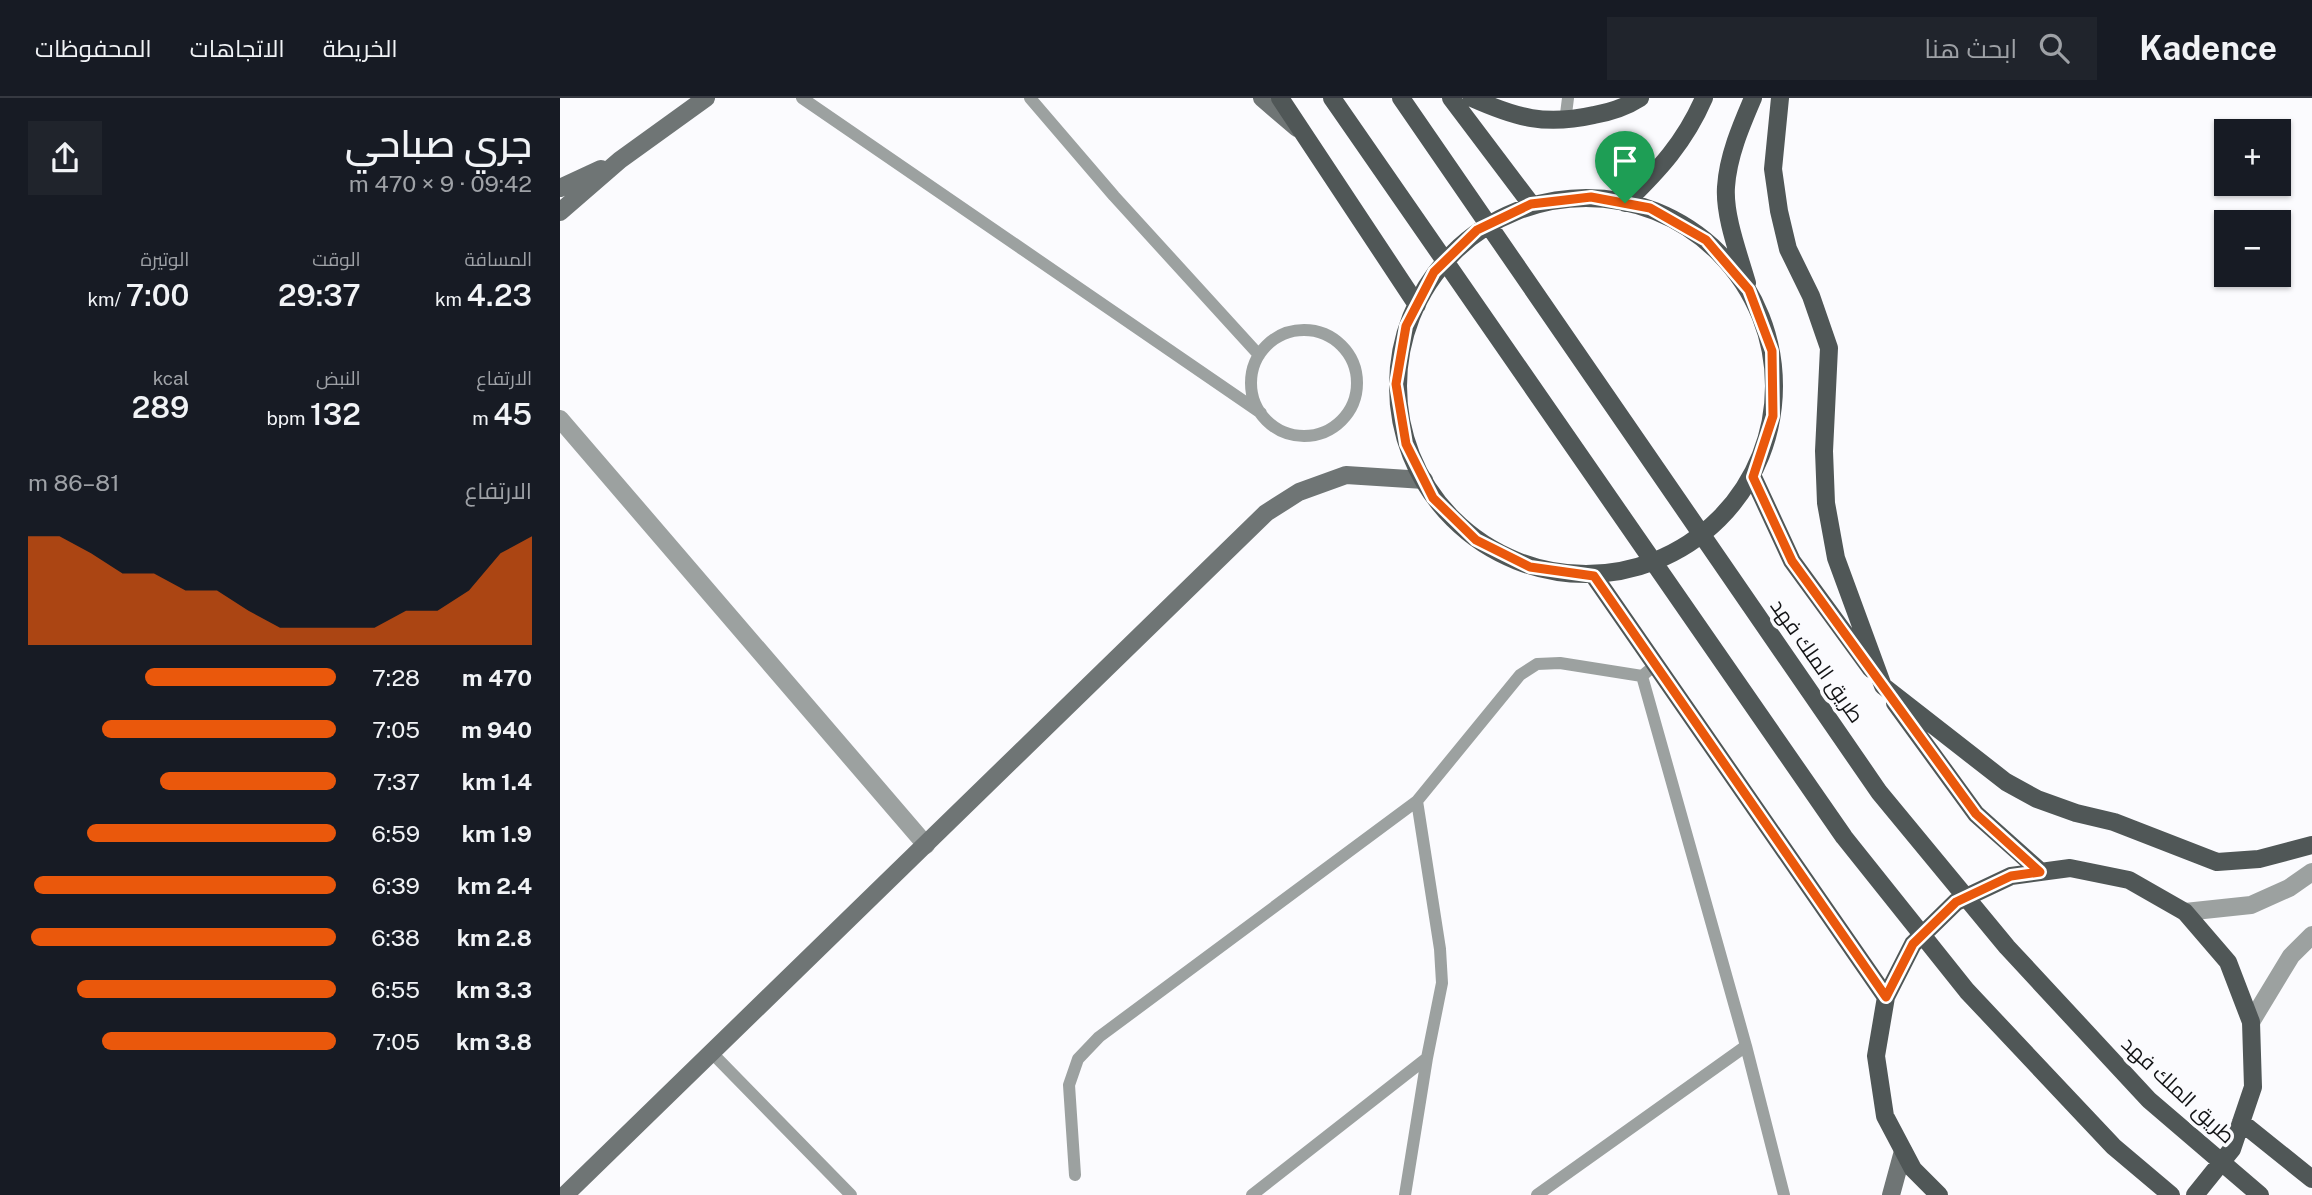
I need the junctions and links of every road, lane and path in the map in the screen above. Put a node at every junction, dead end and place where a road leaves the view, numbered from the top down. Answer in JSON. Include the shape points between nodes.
{"nodes":[{"id":1,"x":706,"y":98,"type":"edge"},
{"id":2,"x":802,"y":98,"type":"edge"},
{"id":3,"x":1030,"y":98,"type":"edge"},
{"id":4,"x":1262,"y":98,"type":"edge"},
{"id":5,"x":1280,"y":98,"type":"edge"},
{"id":6,"x":1332,"y":98,"type":"edge"},
{"id":7,"x":1401,"y":98,"type":"edge"},
{"id":8,"x":1451,"y":98,"type":"edge"},
{"id":9,"x":1472,"y":98,"type":"edge"},
{"id":10,"x":1567,"y":98,"type":"edge"},
{"id":11,"x":1640,"y":98,"type":"edge"},
{"id":12,"x":1704,"y":98,"type":"edge"},
{"id":13,"x":1753,"y":98,"type":"edge"},
{"id":14,"x":1780,"y":98,"type":"edge"},
{"id":15,"x":1565,"y":122,"type":"junction"},
{"id":16,"x":1307,"y":137,"type":"junction"},
{"id":17,"x":620,"y":159,"type":"junction"},
{"id":18,"x":560,"y":188,"type":"edge"},
{"id":19,"x":1625,"y":203,"type":"junction"},
{"id":20,"x":1531,"y":204,"type":"junction"},
{"id":21,"x":560,"y":212,"type":"edge"},
{"id":22,"x":1749,"y":290,"type":"junction"},
{"id":23,"x":1417,"y":305,"type":"junction"},
{"id":24,"x":1259,"y":355,"type":"junction"},
{"id":25,"x":1261,"y":412,"type":"junction"},
{"id":26,"x":560,"y":419,"type":"edge"},
{"id":27,"x":1753,"y":477,"type":"junction"},
{"id":28,"x":1424,"y":480,"type":"junction"},
{"id":29,"x":1594,"y":576,"type":"junction"},
{"id":30,"x":1649,"y":670,"type":"junction"},
{"id":31,"x":1883,"y":687,"type":"junction"},
{"id":32,"x":1417,"y":801,"type":"junction"},
{"id":33,"x":926,"y":845,"type":"junction"},
{"id":34,"x":2312,"y":845,"type":"edge"},
{"id":35,"x":2040,"y":872,"type":"junction"},
{"id":36,"x":2312,"y":872,"type":"edge"},
{"id":37,"x":2185,"y":912,"type":"junction"},
{"id":38,"x":2312,"y":935,"type":"edge"},
{"id":39,"x":1886,"y":997,"type":"junction"},
{"id":40,"x":2251,"y":1022,"type":"junction"},
{"id":41,"x":1746,"y":1046,"type":"junction"},
{"id":42,"x":712,"y":1053,"type":"junction"},
{"id":43,"x":1427,"y":1058,"type":"junction"},
{"id":44,"x":2241,"y":1122,"type":"junction"},
{"id":45,"x":1903,"y":1151,"type":"junction"},
{"id":46,"x":1075,"y":1175,"type":"dead end"},
{"id":47,"x":2312,"y":1179,"type":"edge"},
{"id":48,"x":565,"y":1195,"type":"edge"},
{"id":49,"x":851,"y":1195,"type":"edge"},
{"id":50,"x":1252,"y":1195,"type":"edge"},
{"id":51,"x":1405,"y":1195,"type":"edge"},
{"id":52,"x":1537,"y":1195,"type":"edge"},
{"id":53,"x":1784,"y":1195,"type":"edge"},
{"id":54,"x":1891,"y":1195,"type":"edge"},
{"id":55,"x":1939,"y":1195,"type":"edge"},
{"id":56,"x":2171,"y":1195,"type":"edge"},
{"id":57,"x":2196,"y":1195,"type":"edge"},
{"id":58,"x":2260,"y":1195,"type":"edge"}],
"edges":[{"from":1,"to":17,"type":"street"},
{"from":2,"to":25,"type":"lane"},
{"from":3,"to":24,"type":"lane"},
{"from":4,"to":16,"type":"street"},
{"from":5,"to":16,"type":"main road"},
{"from":6,"to":56,"type":"main road","via":[[1844,837],[1966,991],[2113,1146]]},
{"from":7,"to":58,"type":"main road","name":"طريق الملك فهد","via":[[1879,792],[2007,947],[2149,1100]]},
{"from":8,"to":20,"type":"main road"},
{"from":9,"to":15,"type":"main road","via":[[1530,119]]},
{"from":10,"to":15,"type":"lane"},
{"from":11,"to":15,"type":"main road","via":[[1628,106]]},
{"from":12,"to":19,"type":"main road","via":[[1679,146]]},
{"from":13,"to":22,"type":"main road","via":[[1736,138],[1726,188]]},
{"from":14,"to":31,"type":"main road","via":[[1773,169],[1779,211],[1788,249],[1829,348],[1826,503],[1836,558]]},
{"from":16,"to":23,"type":"main road"},
{"from":17,"to":18,"type":"street"},
{"from":17,"to":21,"type":"street"},
{"from":19,"to":20,"type":"main road","via":[[1591,197]]},
{"from":19,"to":22,"type":"main road","via":[[1650,208],[1706,240]]},
{"from":20,"to":23,"type":"main road","via":[[1477,230],[1434,272]]},
{"from":22,"to":27,"type":"main road","via":[[1772,351],[1773,390],[1773,416]]},
{"from":23,"to":28,"type":"main road","via":[[1406,326],[1396,384],[1406,444]]},
{"from":24,"to":25,"type":"lane","via":[[1251,384]]},
{"from":24,"to":25,"type":"lane","via":[[1268,343],[1288,332],[1310,330],[1338,341],[1348,353],[1357,381],[1350,410],[1340,422],[1314,435],[1298,435],[1271,424]]},
{"from":26,"to":33,"type":"street"},
{"from":27,"to":29,"type":"main road","via":[[1713,528],[1658,562]]},
{"from":27,"to":31,"type":"main road","via":[[1792,561]]},
{"from":28,"to":29,"type":"main road","via":[[1433,498],[1476,540],[1530,567]]},
{"from":28,"to":33,"type":"street","via":[[1346,475],[1299,492],[1266,513]]},
{"from":29,"to":30,"type":"main road"},
{"from":30,"to":32,"type":"lane","via":[[1537,664],[1520,675]]},
{"from":30,"to":39,"type":"main road"},
{"from":30,"to":41,"type":"lane"},
{"from":31,"to":34,"type":"main road","via":[[2006,782],[2037,799],[2114,822],[2217,862],[2259,859]]},
{"from":31,"to":35,"type":"main road","via":[[1976,814]]},
{"from":32,"to":43,"type":"lane","via":[[1442,983]]},
{"from":32,"to":46,"type":"lane","via":[[1110,1028],[1078,1059],[1069,1085]]},
{"from":33,"to":42,"type":"street"},
{"from":35,"to":37,"type":"main road","via":[[2070,868],[2129,880]]},
{"from":35,"to":39,"type":"main road","via":[[2011,876],[1956,902],[1913,944]]},
{"from":36,"to":37,"type":"street","via":[[2250,905]]},
{"from":37,"to":40,"type":"main road","via":[[2228,962]]},
{"from":38,"to":40,"type":"street","via":[[2291,956]]},
{"from":39,"to":45,"type":"main road","via":[[1875,1056],[1885,1116]]},
{"from":40,"to":44,"type":"main road","via":[[2253,1087]]},
{"from":41,"to":52,"type":"lane"},
{"from":41,"to":53,"type":"lane"},
{"from":42,"to":48,"type":"street"},
{"from":42,"to":49,"type":"lane"},
{"from":43,"to":50,"type":"lane"},
{"from":43,"to":51,"type":"lane"},
{"from":44,"to":47,"type":"main road"},
{"from":44,"to":57,"type":"main road","via":[[2232,1149]]},
{"from":45,"to":54,"type":"street"},
{"from":45,"to":55,"type":"main road","via":[[1913,1169]]}]}
